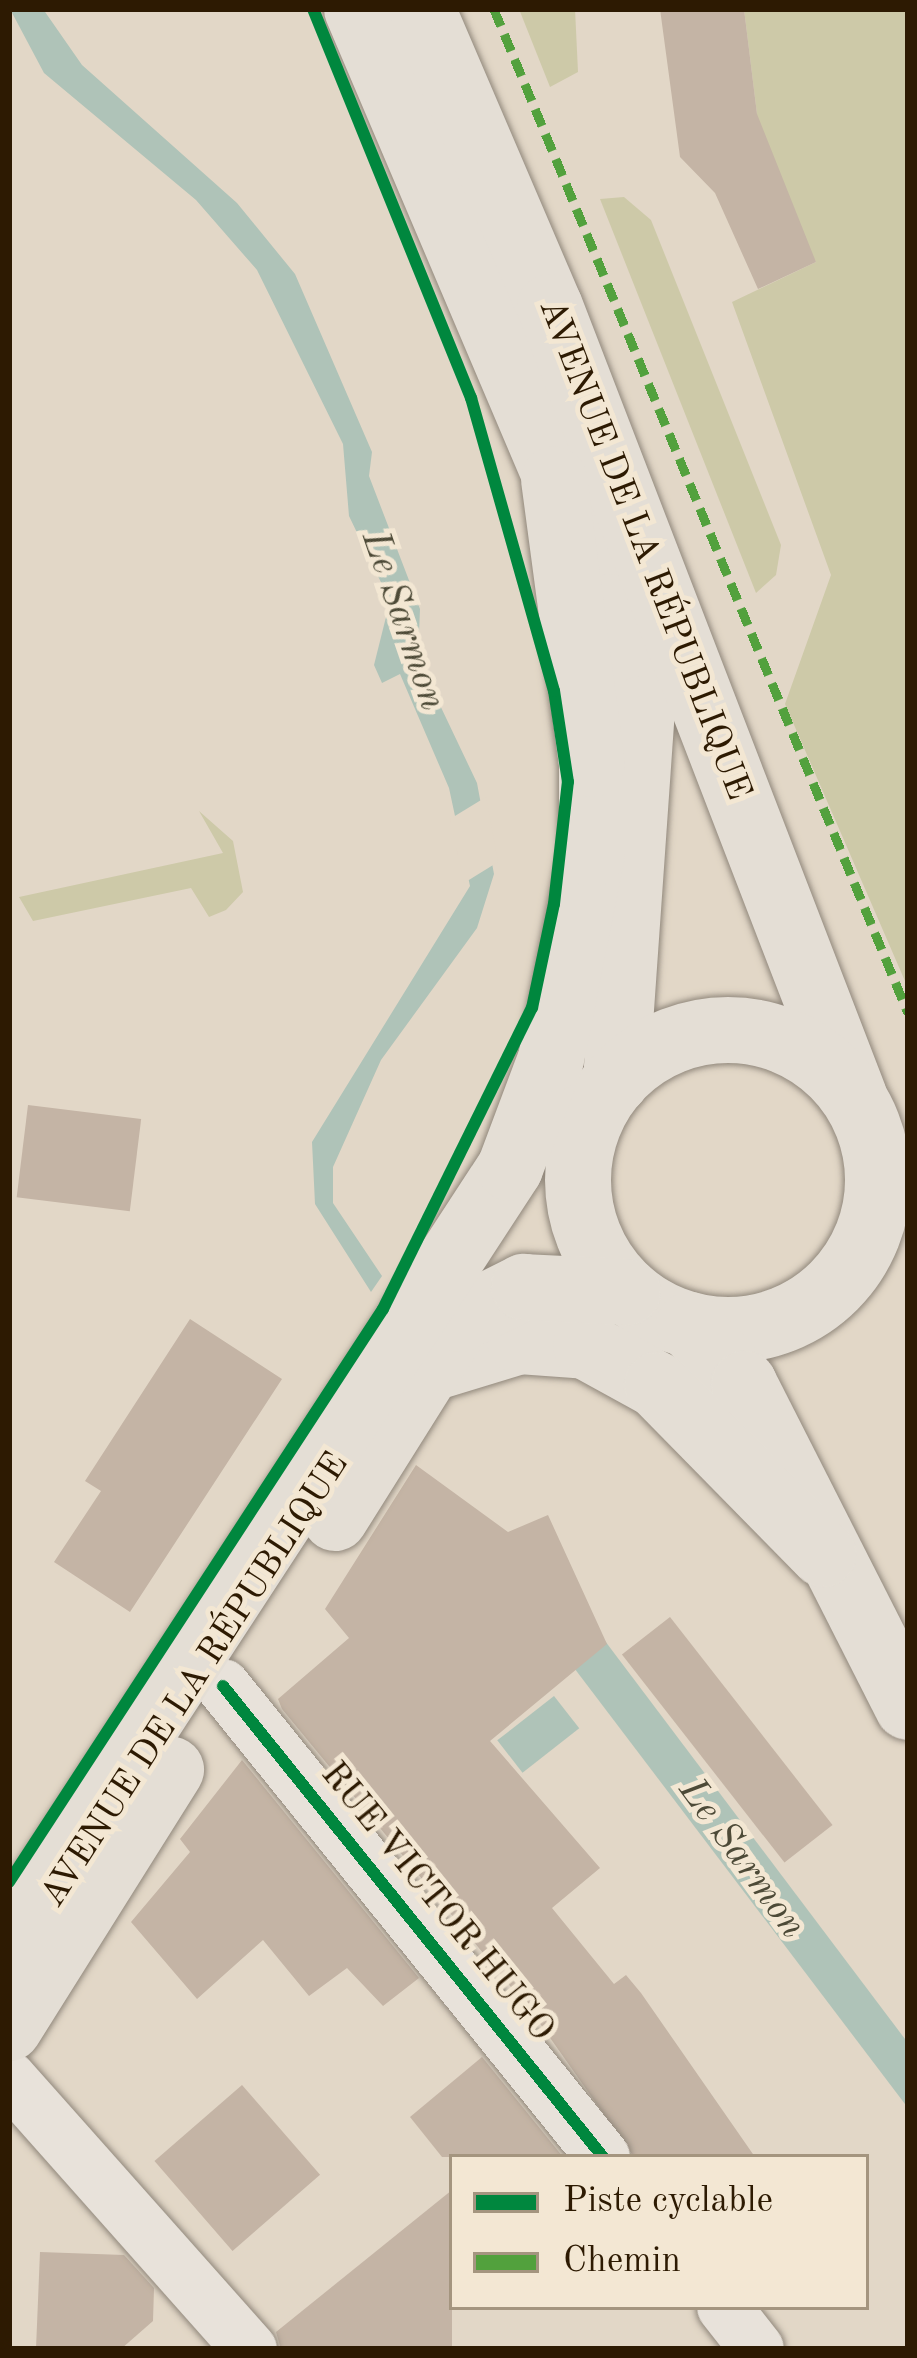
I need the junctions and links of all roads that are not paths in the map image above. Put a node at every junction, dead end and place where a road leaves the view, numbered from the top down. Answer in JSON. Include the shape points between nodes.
{"nodes":[{"id":1,"x":357,"y":9,"type":"edge"},
{"id":2,"x":422,"y":9,"type":"edge"},
{"id":3,"x":554,"y":480,"type":"junction"},
{"id":4,"x":603,"y":1100,"type":"junction"},
{"id":5,"x":880,"y":1122,"type":"edge"},
{"id":6,"x":510,"y":1168,"type":"junction"},
{"id":7,"x":908,"y":1216,"type":"edge"},
{"id":8,"x":628,"y":1292,"type":"junction"},
{"id":9,"x":688,"y":1325,"type":"junction"},
{"id":10,"x":435,"y":1367,"type":"junction"},
{"id":11,"x":823,"y":1555,"type":"junction"},
{"id":12,"x":223,"y":1686,"type":"junction"},
{"id":13,"x":908,"y":1707,"type":"edge"},
{"id":14,"x":9,"y":1936,"type":"edge"},
{"id":15,"x":9,"y":2028,"type":"edge"},
{"id":16,"x":9,"y":2078,"type":"edge"},
{"id":17,"x":601,"y":2154,"type":"edge"},
{"id":18,"x":726,"y":2310,"type":"edge"},
{"id":19,"x":250,"y":2349,"type":"edge"},
{"id":20,"x":758,"y":2349,"type":"edge"}],
"edges":[{"from":1,"to":3,"type":"main road","name":"AVENUE DE LA RÉPUBLIQUE"},
{"from":2,"to":5,"type":"main road","name":"AVENUE DE LA RÉPUBLIQUE"},
{"from":3,"to":4,"type":"main road","name":"AVENUE DE LA RÉPUBLIQUE","via":[[641,709],[641,836]]},
{"from":3,"to":6,"type":"main road","name":"AVENUE DE LA RÉPUBLIQUE","via":[[592,764],[592,854],[551,1059]]},
{"from":4,"to":5,"type":"main road","via":[[693,1033],[739,1029],[823,1062]]},
{"from":4,"to":6,"type":"main road","name":"AVENUE DE LA RÉPUBLIQUE"},
{"from":4,"to":8,"type":"main road","via":[[581,1212]]},
{"from":5,"to":7,"type":"main road","name":"AVENUE DE LA RÉPUBLIQUE"},
{"from":5,"to":9,"type":"main road","via":[[878,1201],[831,1290],[789,1318]]},
{"from":6,"to":14,"type":"main road","name":"AVENUE DE LA RÉPUBLIQUE"},
{"from":8,"to":9,"type":"main road"},
{"from":8,"to":10,"type":"main road","name":"AVENUE DE LA RÉPUBLIQUE","via":[[524,1288],[460,1319]]},
{"from":9,"to":11,"type":"main road","via":[[744,1384]]},
{"from":10,"to":11,"type":"main road","via":[[520,1341],[586,1346],[700,1423]]},
{"from":10,"to":12,"type":"main road","name":"AVENUE DE LA RÉPUBLIQUE"},
{"from":11,"to":13,"type":"main road"},
{"from":12,"to":15,"type":"main road","name":"AVENUE DE LA RÉPUBLIQUE"},
{"from":12,"to":17,"type":"street","name":"RUE VICTOR HUGO"},
{"from":16,"to":19,"type":"street"},
{"from":18,"to":20,"type":"street"}]}
